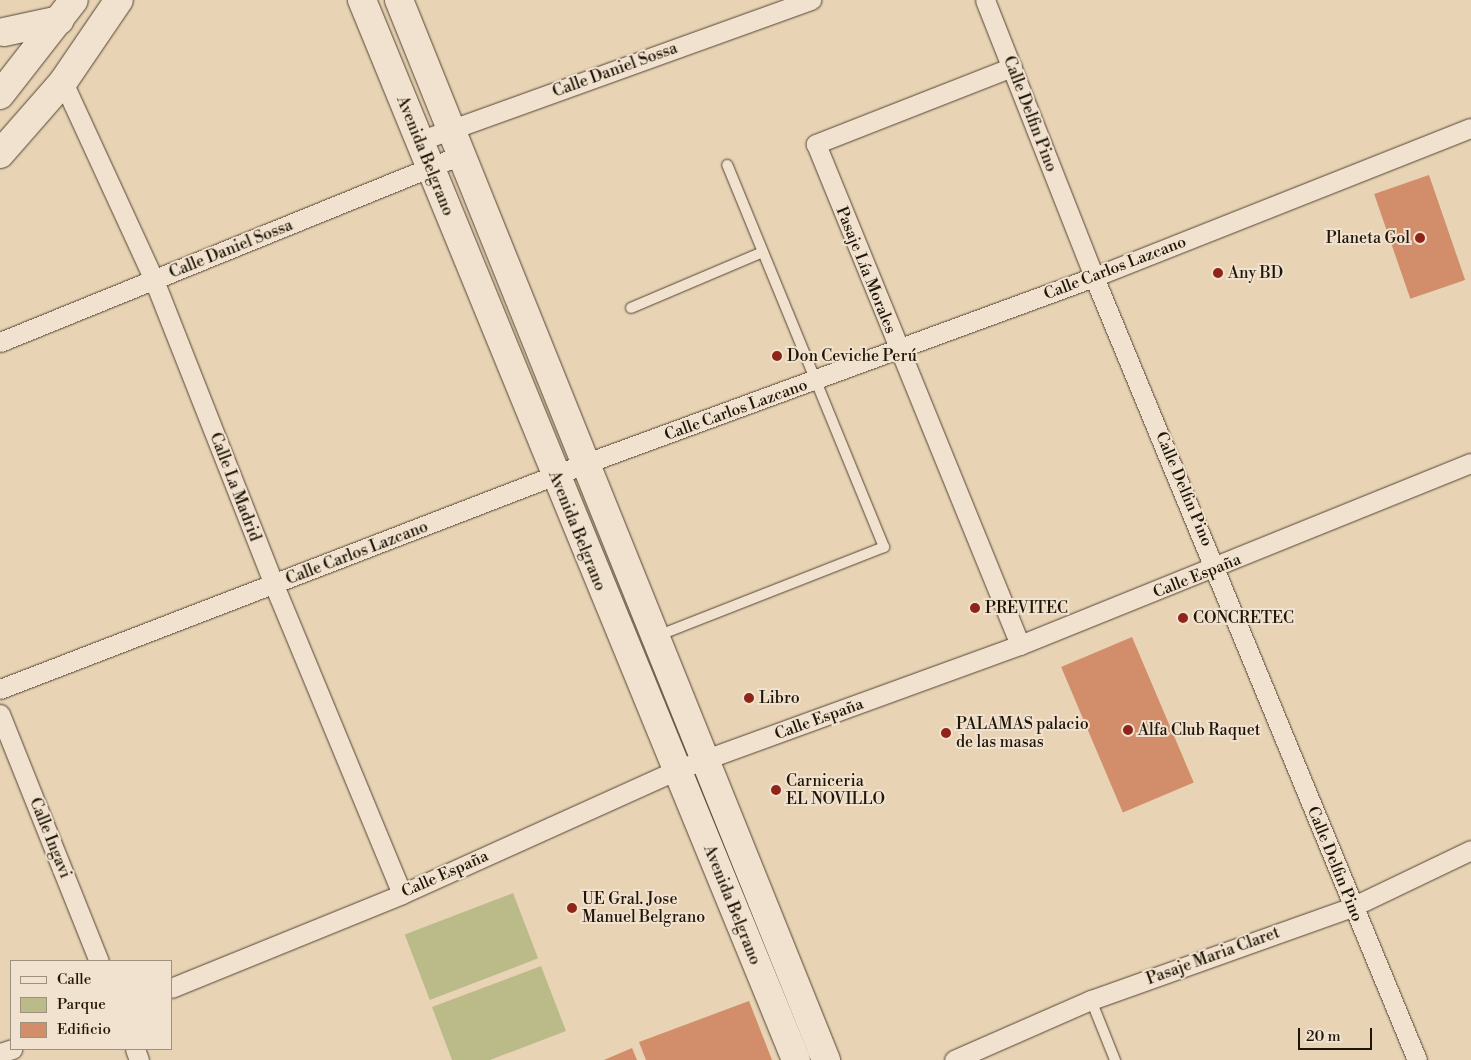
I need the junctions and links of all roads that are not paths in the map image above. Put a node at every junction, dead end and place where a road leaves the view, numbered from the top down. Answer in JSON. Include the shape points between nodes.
{"nodes":[{"id":1,"x":119,"y":0,"type":"edge"},
{"id":2,"x":362,"y":0,"type":"edge"},
{"id":3,"x":399,"y":0,"type":"edge"},
{"id":4,"x":811,"y":0,"type":"edge"},
{"id":5,"x":985,"y":0,"type":"edge"},
{"id":6,"x":67,"y":10,"type":"edge"},
{"id":7,"x":2,"y":30,"type":"edge"},
{"id":8,"x":1012,"y":68,"type":"junction"},
{"id":9,"x":63,"y":82,"type":"junction"},
{"id":10,"x":6,"y":88,"type":"edge"},
{"id":11,"x":1471,"y":128,"type":"edge"},
{"id":12,"x":450,"y":129,"type":"junction"},
{"id":13,"x":419,"y":141,"type":"junction"},
{"id":14,"x":0,"y":154,"type":"edge"},
{"id":15,"x":461,"y":155,"type":"junction"},
{"id":16,"x":727,"y":165,"type":"dead end"},
{"id":17,"x":429,"y":167,"type":"junction"},
{"id":18,"x":763,"y":252,"type":"junction"},
{"id":19,"x":1094,"y":277,"type":"junction"},
{"id":20,"x":154,"y":280,"type":"junction"},
{"id":21,"x":631,"y":308,"type":"dead end"},
{"id":22,"x":0,"y":342,"type":"edge"},
{"id":23,"x":898,"y":352,"type":"junction"},
{"id":24,"x":815,"y":383,"type":"junction"},
{"id":25,"x":1471,"y":463,"type":"edge"},
{"id":26,"x":584,"y":464,"type":"junction"},
{"id":27,"x":554,"y":477,"type":"junction"},
{"id":28,"x":1217,"y":568,"type":"junction"},
{"id":29,"x":274,"y":585,"type":"junction"},
{"id":30,"x":656,"y":637,"type":"junction"},
{"id":31,"x":1020,"y":646,"type":"junction"},
{"id":32,"x":0,"y":689,"type":"edge"},
{"id":33,"x":0,"y":714,"type":"edge"},
{"id":34,"x":704,"y":761,"type":"junction"},
{"id":35,"x":676,"y":770,"type":"junction"},
{"id":36,"x":1471,"y":850,"type":"edge"},
{"id":37,"x":402,"y":894,"type":"junction"},
{"id":38,"x":1352,"y":906,"type":"junction"},
{"id":39,"x":99,"y":960,"type":"edge"},
{"id":40,"x":172,"y":988,"type":"edge"},
{"id":41,"x":1091,"y":1000,"type":"junction"},
{"id":42,"x":796,"y":1060,"type":"edge"},
{"id":43,"x":826,"y":1060,"type":"edge"},
{"id":44,"x":954,"y":1060,"type":"edge"},
{"id":45,"x":1115,"y":1060,"type":"edge"},
{"id":46,"x":1417,"y":1060,"type":"edge"}],
"edges":[{"from":1,"to":9,"type":"street"},
{"from":2,"to":13,"type":"street","name":"Avenida Belgrano"},
{"from":3,"to":12,"type":"street","name":"Avenida Belgrano"},
{"from":4,"to":12,"type":"street","name":"Calle Daniel Sossa"},
{"from":5,"to":8,"type":"street","name":"Calle Delfin Pino"},
{"from":6,"to":7,"type":"street"},
{"from":6,"to":10,"type":"street"},
{"from":7,"to":10,"type":"street"},
{"from":8,"to":19,"type":"street","name":"Calle Delfin Pino"},
{"from":8,"to":23,"type":"street","name":"Pasaje Lía Morales","via":[[816,144]]},
{"from":9,"to":14,"type":"street"},
{"from":9,"to":20,"type":"street","name":"Calle La Madrid"},
{"from":11,"to":19,"type":"street","name":"Calle Carlos Lazcano"},
{"from":12,"to":13,"type":"street","name":"Calle Daniel Sossa"},
{"from":12,"to":15,"type":"street","name":"Avenida Belgrano"},
{"from":13,"to":17,"type":"street","name":"Avenida Belgrano"},
{"from":15,"to":17,"type":"street","name":"Calle Daniel Sossa"},
{"from":15,"to":26,"type":"street","name":"Avenida Belgrano"},
{"from":16,"to":18,"type":"lane"},
{"from":17,"to":20,"type":"street","name":"Calle Daniel Sossa"},
{"from":17,"to":27,"type":"street","name":"Avenida Belgrano"},
{"from":18,"to":21,"type":"lane"},
{"from":18,"to":24,"type":"lane"},
{"from":19,"to":23,"type":"street","name":"Calle Carlos Lazcano"},
{"from":19,"to":28,"type":"street","name":"Calle Delfin Pino"},
{"from":20,"to":22,"type":"street","name":"Calle Daniel Sossa"},
{"from":20,"to":29,"type":"street","name":"Calle La Madrid"},
{"from":23,"to":24,"type":"street","name":"Calle Carlos Lazcano"},
{"from":23,"to":31,"type":"street","name":"Pasaje Lía Morales"},
{"from":24,"to":26,"type":"street","name":"Calle Carlos Lazcano"},
{"from":24,"to":30,"type":"lane","via":[[884,547]]},
{"from":25,"to":28,"type":"street","name":"Calle España"},
{"from":26,"to":27,"type":"street","name":"Calle Carlos Lazcano"},
{"from":26,"to":30,"type":"street","name":"Avenida Belgrano"},
{"from":27,"to":29,"type":"street","name":"Calle Carlos Lazcano"},
{"from":27,"to":35,"type":"street","name":"Avenida Belgrano"},
{"from":28,"to":31,"type":"street","name":"Calle España"},
{"from":28,"to":38,"type":"street","name":"Calle Delfin Pino"},
{"from":29,"to":32,"type":"street","name":"Calle Carlos Lazcano"},
{"from":29,"to":37,"type":"street","name":"Calle La Madrid"},
{"from":30,"to":34,"type":"street","name":"Avenida Belgrano"},
{"from":31,"to":34,"type":"street","name":"Calle España"},
{"from":33,"to":39,"type":"street","name":"Calle Ingavi"},
{"from":34,"to":35,"type":"street","name":"Calle España"},
{"from":34,"to":43,"type":"street","name":"Avenida Belgrano"},
{"from":35,"to":37,"type":"street","name":"Calle España"},
{"from":35,"to":42,"type":"street","name":"Avenida Belgrano"},
{"from":36,"to":38,"type":"street","name":"Pasaje Maria Claret"},
{"from":37,"to":40,"type":"street","name":"Calle España"},
{"from":38,"to":41,"type":"street","name":"Pasaje Maria Claret"},
{"from":38,"to":46,"type":"street","name":"Calle Delfin Pino"},
{"from":41,"to":44,"type":"street","name":"Pasaje Maria Claret"},
{"from":41,"to":45,"type":"lane"}]}
